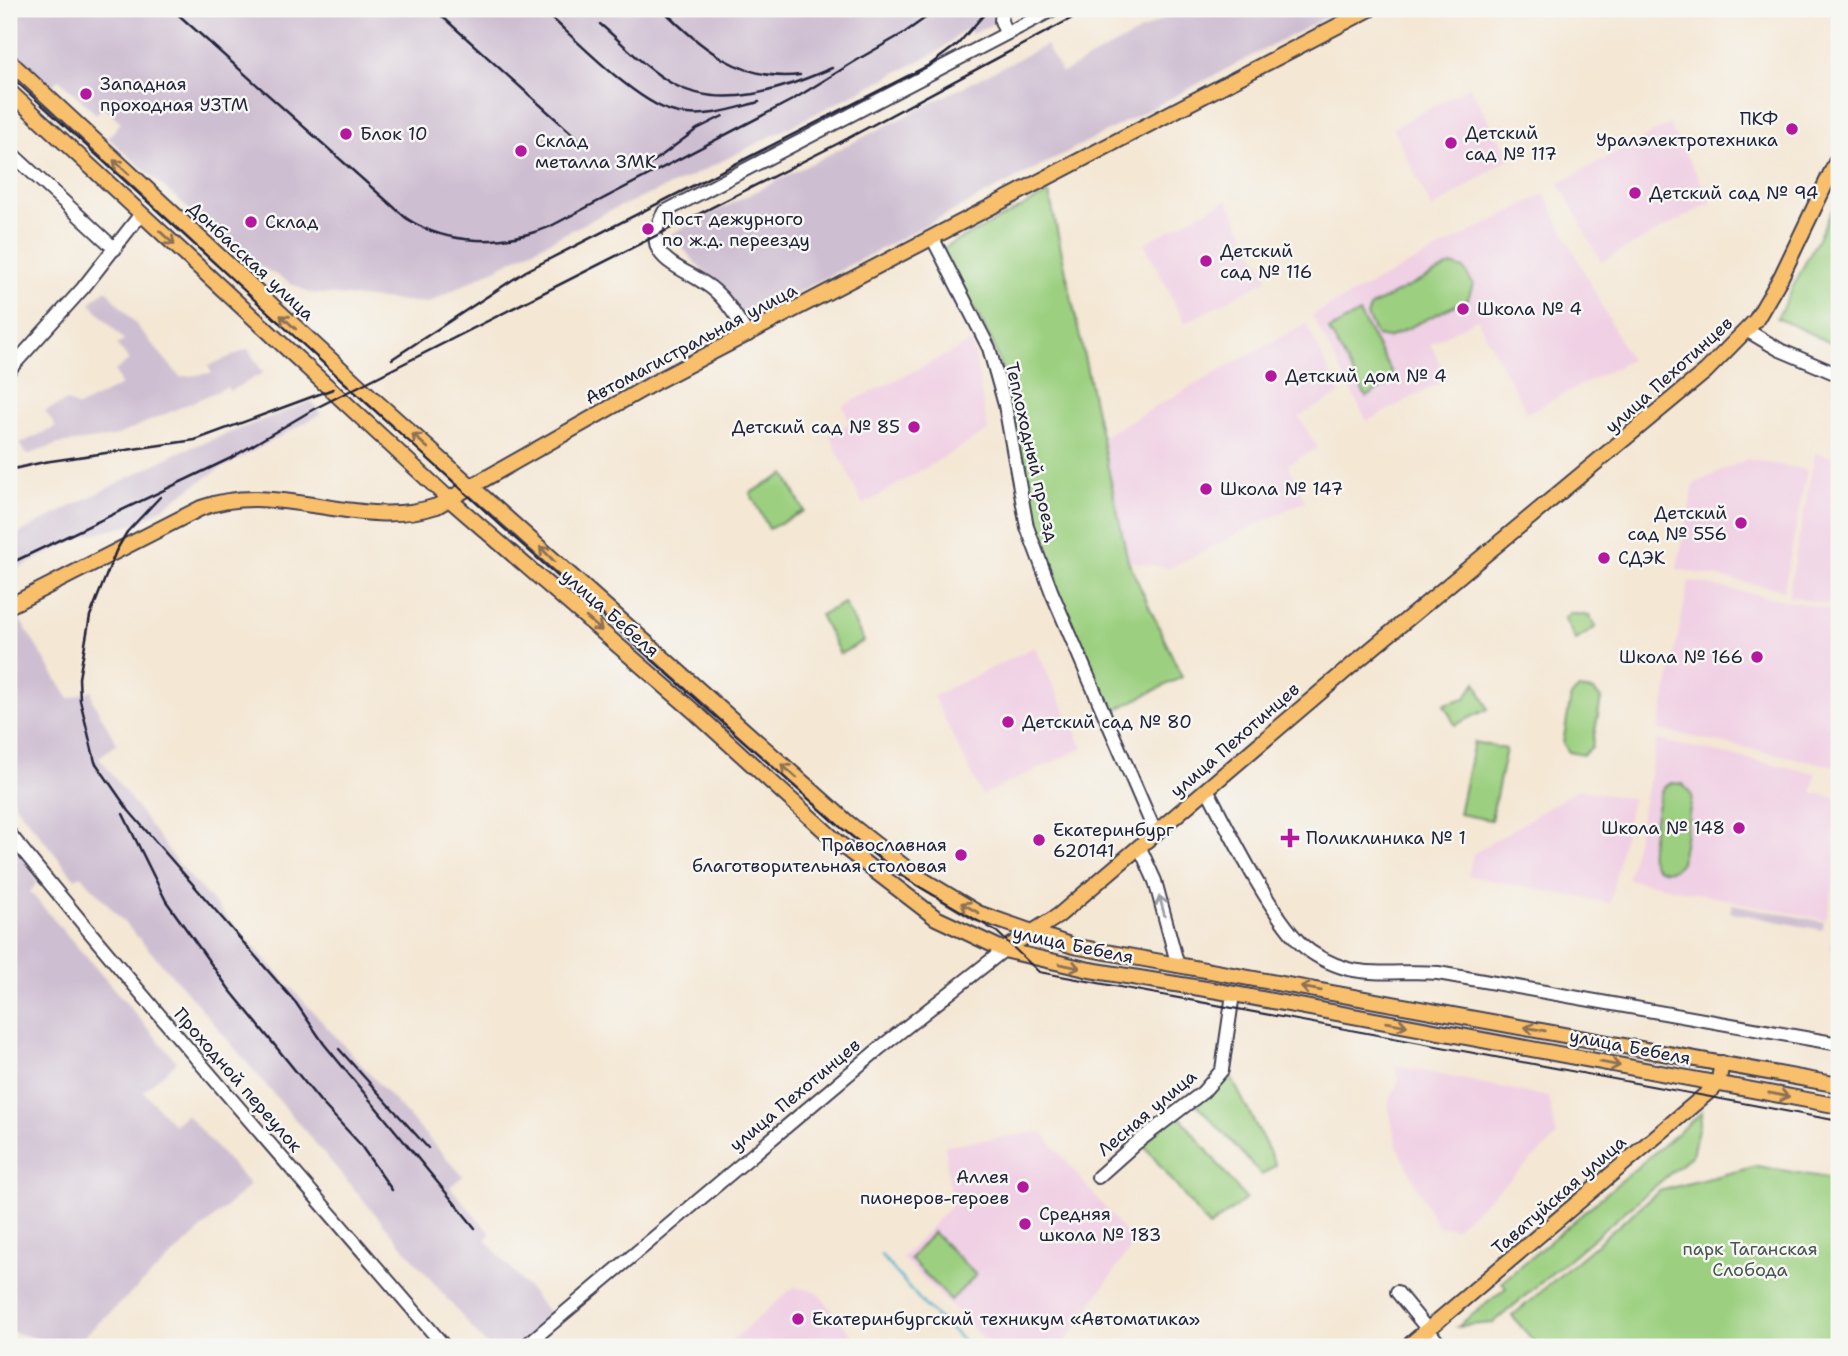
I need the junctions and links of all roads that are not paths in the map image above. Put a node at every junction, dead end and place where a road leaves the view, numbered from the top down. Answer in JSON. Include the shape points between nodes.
{"nodes":[{"id":1,"x":1002,"y":9,"type":"edge"},
{"id":2,"x":1054,"y":9,"type":"edge"},
{"id":3,"x":1370,"y":9,"type":"edge"},
{"id":4,"x":1006,"y":33,"type":"junction"},
{"id":5,"x":9,"y":61,"type":"edge"},
{"id":6,"x":9,"y":91,"type":"edge"},
{"id":7,"x":9,"y":151,"type":"edge"},
{"id":8,"x":1839,"y":156,"type":"edge"},
{"id":9,"x":141,"y":214,"type":"junction"},
{"id":10,"x":932,"y":237,"type":"junction"},
{"id":11,"x":115,"y":249,"type":"junction"},
{"id":12,"x":1748,"y":331,"type":"junction"},
{"id":13,"x":748,"y":335,"type":"junction"},
{"id":14,"x":13,"y":355,"type":"edge"},
{"id":15,"x":9,"y":370,"type":"edge"},
{"id":16,"x":1839,"y":375,"type":"edge"},
{"id":17,"x":472,"y":485,"type":"junction"},
{"id":18,"x":449,"y":499,"type":"junction"},
{"id":19,"x":9,"y":606,"type":"edge"},
{"id":20,"x":1207,"y":789,"type":"junction"},
{"id":21,"x":9,"y":833,"type":"edge"},
{"id":22,"x":1156,"y":834,"type":"junction"},
{"id":23,"x":1140,"y":848,"type":"junction"},
{"id":24,"x":1033,"y":934,"type":"junction"},
{"id":25,"x":1004,"y":950,"type":"junction"},
{"id":26,"x":1178,"y":966,"type":"junction"},
{"id":27,"x":1233,"y":994,"type":"junction"},
{"id":28,"x":1839,"y":1044,"type":"edge"},
{"id":29,"x":1722,"y":1063,"type":"junction"},
{"id":30,"x":1718,"y":1084,"type":"junction"},
{"id":31,"x":1839,"y":1085,"type":"edge"},
{"id":32,"x":1839,"y":1106,"type":"edge"},
{"id":33,"x":1098,"y":1177,"type":"dead end"},
{"id":34,"x":1397,"y":1292,"type":"dead end"},
{"id":35,"x":1427,"y":1331,"type":"junction"},
{"id":36,"x":445,"y":1347,"type":"edge"},
{"id":37,"x":524,"y":1347,"type":"edge"},
{"id":38,"x":1407,"y":1347,"type":"edge"},
{"id":39,"x":1442,"y":1347,"type":"edge"}],
"edges":[{"from":1,"to":4,"type":"street"},
{"from":2,"to":4,"type":"street"},
{"from":3,"to":10,"type":"main road","name":"Автомагистральная улица"},
{"from":4,"to":13,"type":"street","via":[[664,212],[657,235],[662,258],[713,289]]},
{"from":17,"to":5,"type":"main road","name":"Донбасская улица","one_way":true,"via":[[284,318]]},
{"from":6,"to":9,"type":"main road"},
{"from":7,"to":11,"type":"street"},
{"from":8,"to":12,"type":"main road","name":"улица Пехотинцев","via":[[1781,277]]},
{"from":9,"to":11,"type":"street"},
{"from":9,"to":18,"type":"main road","one_way":true},
{"from":10,"to":13,"type":"main road","name":"Автомагистральная улица"},
{"from":10,"to":22,"type":"street","name":"Теплоходный проезд","via":[[989,348],[1005,405],[1027,527]]},
{"from":11,"to":14,"type":"street"},
{"from":12,"to":16,"type":"street"},
{"from":12,"to":20,"type":"main road","name":"улица Пехотинцев","via":[[1652,418]]},
{"from":13,"to":17,"type":"main road","name":"Автомагистральная улица"},
{"from":14,"to":15,"type":"street"},
{"from":17,"to":18,"type":"main road","name":"Автомагистральная улица"},
{"from":24,"to":17,"type":"main road","name":"улица Бебеля","one_way":true,"via":[[978,913],[886,853],[770,755]]},
{"from":18,"to":19,"type":"main road","name":"Автомагистральная улица","via":[[421,512],[393,516],[260,498],[226,499]]},
{"from":18,"to":25,"type":"main road","name":"улица Бебеля","one_way":true,"via":[[901,894],[936,919]]},
{"from":20,"to":22,"type":"main road","name":"улица Пехотинцев"},
{"from":20,"to":28,"type":"street","via":[[1290,931],[1320,959],[1348,969],[1438,973]]},
{"from":21,"to":36,"type":"street","name":"Проходной переулок","via":[[110,959]]},
{"from":22,"to":23,"type":"main road","name":"улица Пехотинцев"},
{"from":23,"to":24,"type":"main road","name":"улица Пехотинцев"},
{"from":26,"to":23,"type":"street","one_way":true,"via":[[1155,881]]},
{"from":24,"to":25,"type":"main road","name":"улица Пехотинцев"},
{"from":24,"to":26,"type":"main road","name":"улица Бебеля"},
{"from":25,"to":27,"type":"main road","name":"улица Бебеля","one_way":true,"via":[[1090,971]]},
{"from":25,"to":37,"type":"street","name":"улица Пехотинцев","via":[[881,1047]]},
{"from":29,"to":26,"type":"main road","name":"улица Бебеля","one_way":true},
{"from":27,"to":30,"type":"main road","name":"улица Бебеля","one_way":true},
{"from":27,"to":33,"type":"street","name":"Лесная улица","via":[[1222,1070],[1203,1092]]},
{"from":29,"to":30,"type":"main road"},
{"from":29,"to":31,"type":"main road","name":"улица Бебеля"},
{"from":30,"to":32,"type":"main road","name":"улица Бебеля","one_way":true},
{"from":30,"to":35,"type":"main road","name":"Таватуйская улица"},
{"from":34,"to":35,"type":"street"},
{"from":35,"to":38,"type":"main road","name":"Таватуйская улица"},
{"from":35,"to":39,"type":"street"}]}
